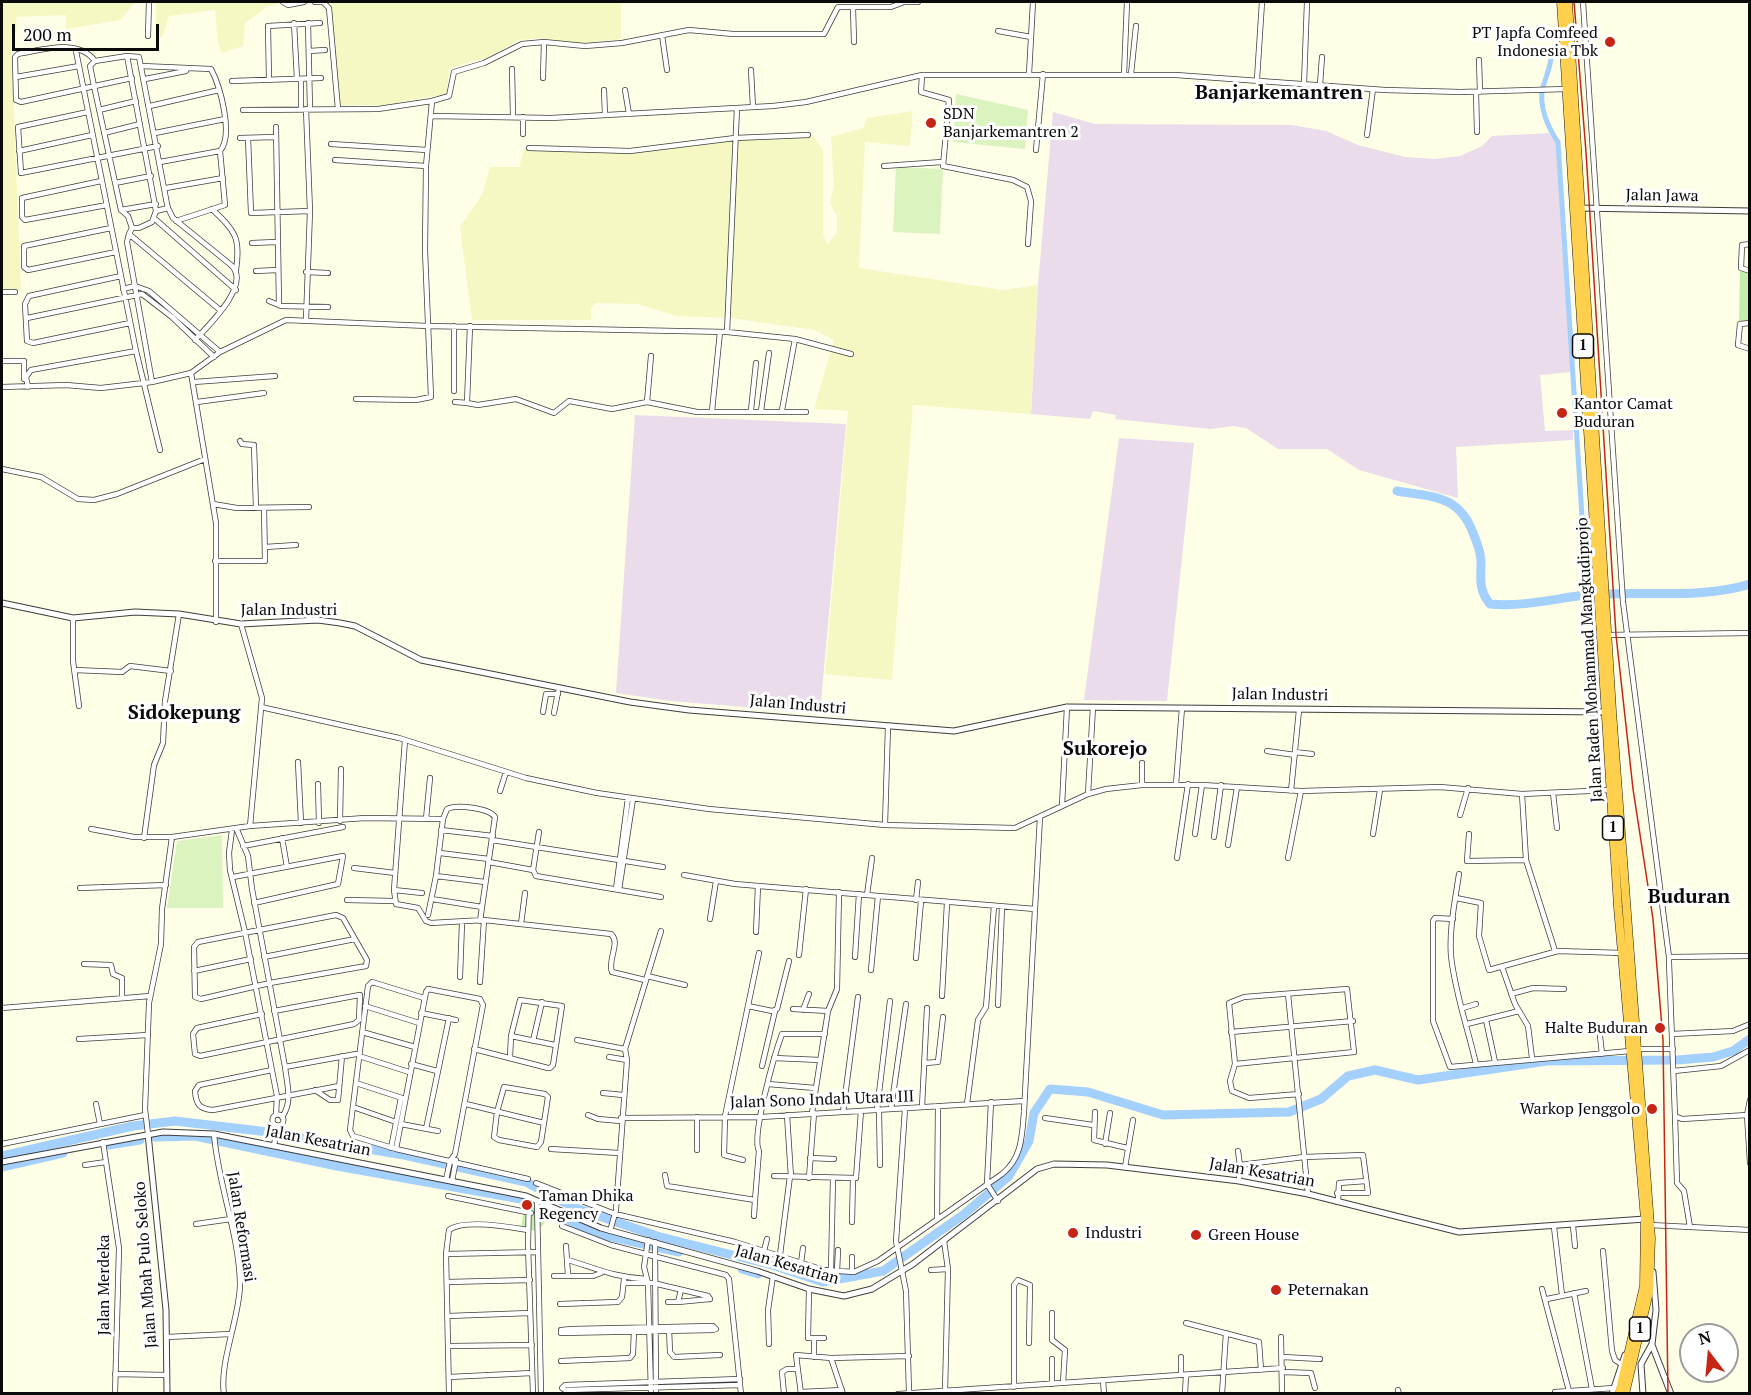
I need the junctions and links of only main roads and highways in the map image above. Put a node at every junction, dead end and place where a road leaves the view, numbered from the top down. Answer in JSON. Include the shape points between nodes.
{"nodes":[{"id":1,"x":1561,"y":2,"type":"edge"},
{"id":2,"x":1568,"y":2,"type":"edge"},
{"id":3,"x":1578,"y":207,"type":"junction"},
{"id":4,"x":1602,"y":603,"type":"junction"},
{"id":5,"x":1622,"y":907,"type":"junction"},
{"id":6,"x":1623,"y":922,"type":"junction"},
{"id":7,"x":1633,"y":1051,"type":"junction"},
{"id":8,"x":1647,"y":1222,"type":"junction"},
{"id":9,"x":1615,"y":1392,"type":"edge"},
{"id":10,"x":1625,"y":1394,"type":"edge"}],
"edges":[{"from":1,"to":3,"type":"highway","name":"Jalan Raden Mohammad Mangkudiprojo","number":"1"},
{"from":2,"to":3,"type":"highway","name":"Jalan Raden Mohammad Mangkudiprojo","number":"1"},
{"from":3,"to":4,"type":"highway","name":"Jalan Raden Mohammad Mangkudiprojo","number":"1"},
{"from":4,"to":5,"type":"highway","name":"Jalan Raden Mohammad Mangkudiprojo","number":"1","via":[[1611,790]]},
{"from":4,"to":5,"type":"highway","name":"Jalan Raden Mohammad Mangkudiprojo","number":"1"},
{"from":5,"to":6,"type":"highway","name":"Jalan Raden Mohammad Mangkudiprojo","number":"1"},
{"from":6,"to":7,"type":"highway","name":"Jalan Raden Mohammad Mangkudiprojo","number":"1"},
{"from":6,"to":7,"type":"highway","name":"Jalan Raden Mohammad Mangkudiprojo","number":"1"},
{"from":7,"to":8,"type":"highway","name":"Jalan Raden Mohammad Mangkudiprojo","number":"1"},
{"from":8,"to":9,"type":"highway","name":"Jalan Raden Mohammad Mangkudiprojo","number":"1","via":[[1644,1286]]},
{"from":8,"to":10,"type":"highway","name":"Jalan Raden Mohammad Mangkudiprojo","number":"1","via":[[1649,1292]]}]}
